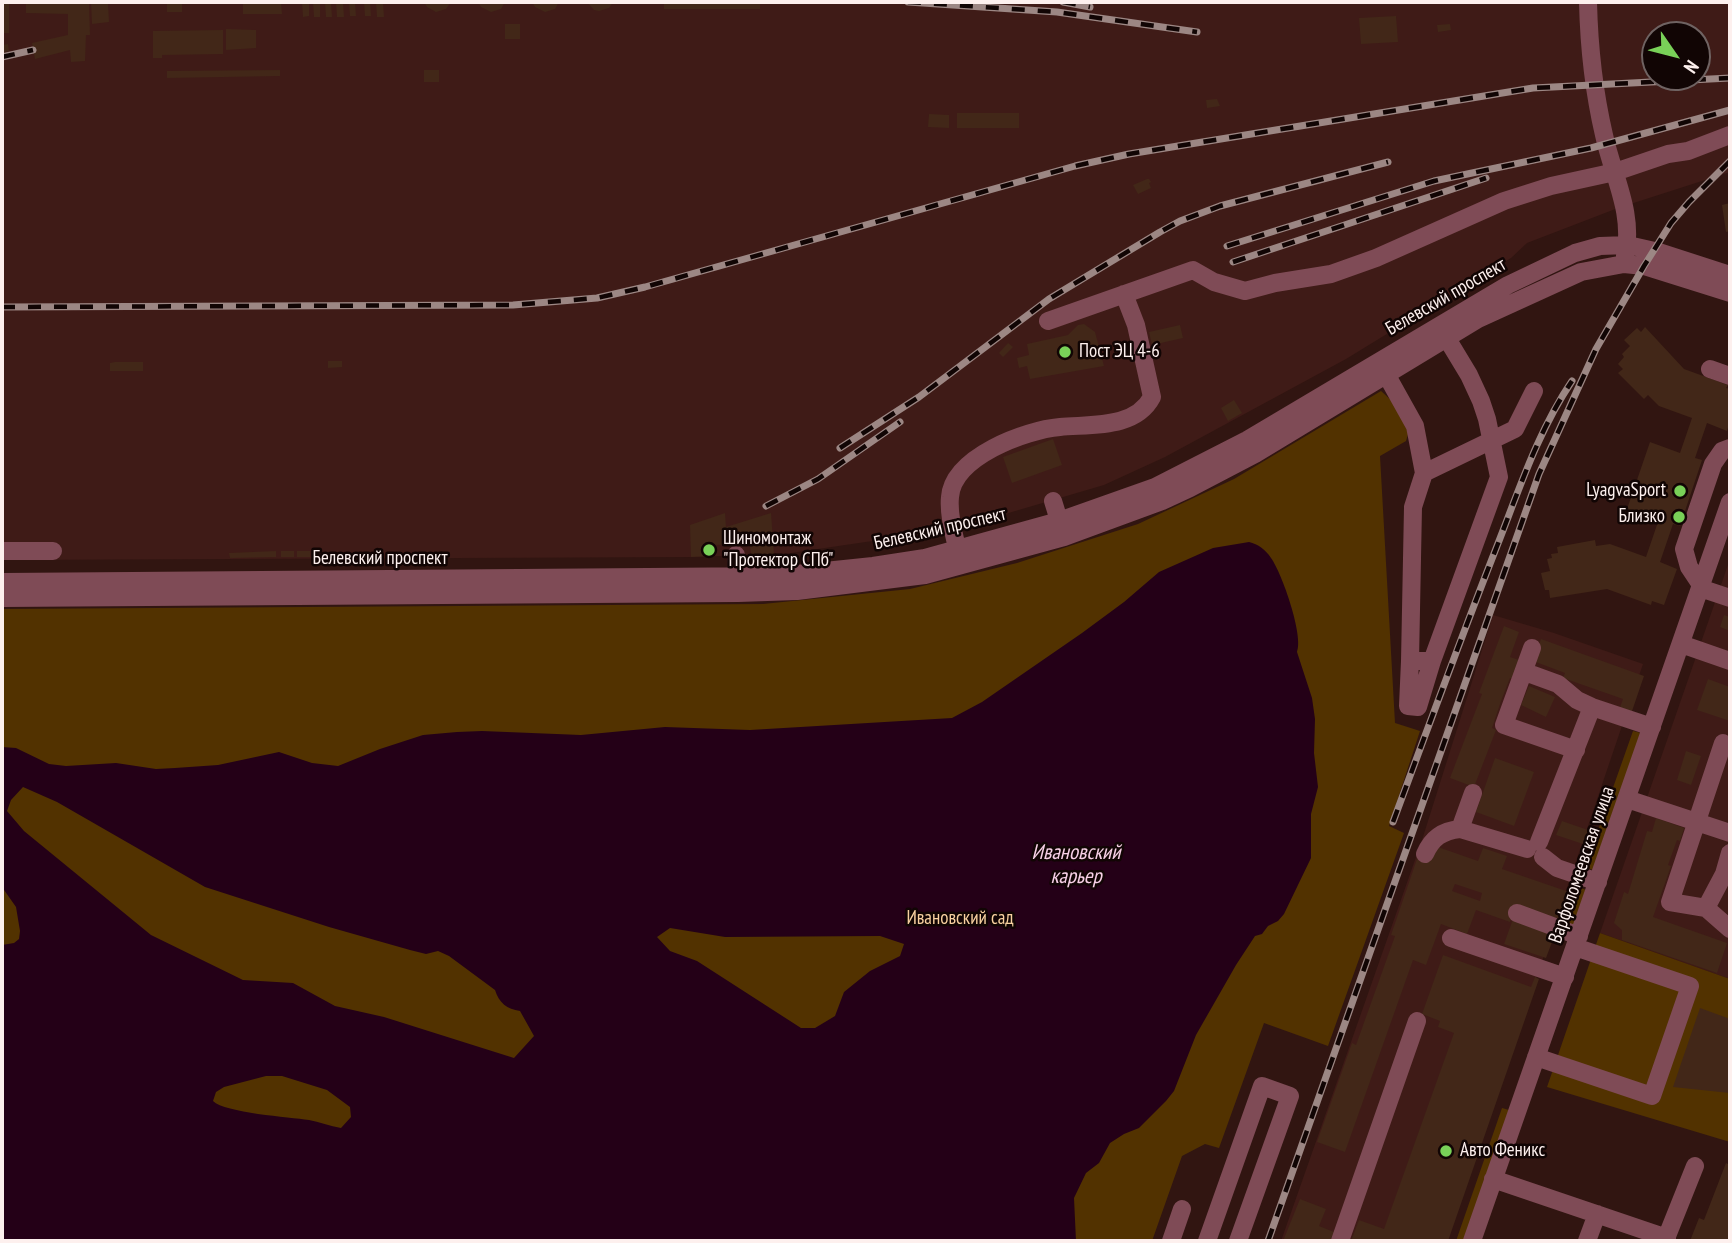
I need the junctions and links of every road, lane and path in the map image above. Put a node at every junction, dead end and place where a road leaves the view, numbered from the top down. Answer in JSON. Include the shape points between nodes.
{"nodes":[{"id":1,"x":1588,"y":2,"type":"edge"},
{"id":2,"x":1730,"y":135,"type":"edge"},
{"id":3,"x":1615,"y":172,"type":"junction"},
{"id":4,"x":1628,"y":245,"type":"junction"},
{"id":5,"x":1624,"y":264,"type":"junction"},
{"id":6,"x":1730,"y":275,"type":"edge"},
{"id":7,"x":1730,"y":293,"type":"edge"},
{"id":8,"x":1124,"y":294,"type":"junction"},
{"id":9,"x":1048,"y":321,"type":"dead end"},
{"id":10,"x":1442,"y":331,"type":"junction"},
{"id":11,"x":1710,"y":369,"type":"dead end"},
{"id":12,"x":1386,"y":374,"type":"junction"},
{"id":13,"x":1730,"y":376,"type":"edge"},
{"id":14,"x":1534,"y":391,"type":"dead end"},
{"id":15,"x":1492,"y":441,"type":"junction"},
{"id":16,"x":1730,"y":448,"type":"edge"},
{"id":17,"x":1424,"y":473,"type":"junction"},
{"id":18,"x":1053,"y":501,"type":"dead end"},
{"id":19,"x":1730,"y":502,"type":"edge"},
{"id":20,"x":1062,"y":529,"type":"junction"},
{"id":21,"x":2,"y":551,"type":"edge"},
{"id":22,"x":53,"y":551,"type":"dead end"},
{"id":23,"x":736,"y":555,"type":"dead end"},
{"id":24,"x":959,"y":558,"type":"junction"},
{"id":25,"x":2,"y":582,"type":"edge"},
{"id":26,"x":738,"y":585,"type":"junction"},
{"id":27,"x":1701,"y":586,"type":"junction"},
{"id":28,"x":2,"y":598,"type":"edge"},
{"id":29,"x":1730,"y":598,"type":"edge"},
{"id":30,"x":1681,"y":644,"type":"junction"},
{"id":31,"x":1532,"y":648,"type":"dead end"},
{"id":32,"x":1410,"y":661,"type":"junction"},
{"id":33,"x":1730,"y":661,"type":"edge"},
{"id":34,"x":1433,"y":662,"type":"junction"},
{"id":35,"x":1525,"y":672,"type":"junction"},
{"id":36,"x":1592,"y":707,"type":"junction"},
{"id":37,"x":1652,"y":727,"type":"junction"},
{"id":38,"x":1723,"y":743,"type":"dead end"},
{"id":39,"x":1576,"y":750,"type":"junction"},
{"id":40,"x":1473,"y":793,"type":"dead end"},
{"id":41,"x":1627,"y":799,"type":"junction"},
{"id":42,"x":1696,"y":822,"type":"junction"},
{"id":43,"x":1460,"y":830,"type":"junction"},
{"id":44,"x":1730,"y":833,"type":"edge"},
{"id":45,"x":1536,"y":849,"type":"junction"},
{"id":46,"x":1730,"y":853,"type":"edge"},
{"id":47,"x":1425,"y":855,"type":"dead end"},
{"id":48,"x":1598,"y":883,"type":"junction"},
{"id":49,"x":1706,"y":908,"type":"junction"},
{"id":50,"x":1517,"y":913,"type":"dead end"},
{"id":51,"x":1730,"y":929,"type":"edge"},
{"id":52,"x":1451,"y":938,"type":"dead end"},
{"id":53,"x":1577,"y":941,"type":"junction"},
{"id":54,"x":1564,"y":977,"type":"junction"},
{"id":55,"x":1417,"y":1021,"type":"dead end"},
{"id":56,"x":1536,"y":1057,"type":"junction"},
{"id":57,"x":1695,"y":1166,"type":"dead end"},
{"id":58,"x":1493,"y":1179,"type":"junction"},
{"id":59,"x":1182,"y":1209,"type":"dead end"},
{"id":60,"x":1597,"y":1214,"type":"junction"},
{"id":61,"x":1666,"y":1239,"type":"edge"},
{"id":62,"x":1171,"y":1241,"type":"edge"},
{"id":63,"x":1207,"y":1241,"type":"edge"},
{"id":64,"x":1238,"y":1241,"type":"edge"},
{"id":65,"x":1340,"y":1241,"type":"edge"},
{"id":66,"x":1472,"y":1241,"type":"edge"},
{"id":67,"x":1587,"y":1241,"type":"edge"}],
"edges":[{"from":1,"to":3,"type":"street","via":[[1598,102]]},
{"from":2,"to":3,"type":"street"},
{"from":3,"to":4,"type":"street","via":[[1625,206]]},
{"from":3,"to":8,"type":"street","via":[[1504,201],[1331,274],[1245,291],[1193,270]]},
{"from":4,"to":5,"type":"street"},
{"from":4,"to":6,"type":"street","name":"Белевский проспект"},
{"from":4,"to":10,"type":"street","name":"Белевский проспект","via":[[1600,246],[1553,262]]},
{"from":5,"to":7,"type":"street","name":"Белевский проспект","via":[[1653,268]]},
{"from":5,"to":10,"type":"street","name":"Белевский проспект","via":[[1581,272]]},
{"from":8,"to":9,"type":"street"},
{"from":8,"to":24,"type":"street","via":[[1152,397],[1148,404],[1135,416],[1095,426],[1058,427],[1017,439],[988,450],[961,470],[952,482],[949,500]]},
{"from":10,"to":12,"type":"street","name":"Белевский проспект"},
{"from":10,"to":15,"type":"street","via":[[1481,401]]},
{"from":10,"to":20,"type":"street","name":"Белевский проспект","via":[[1203,463]]},
{"from":11,"to":13,"type":"street"},
{"from":12,"to":17,"type":"street","via":[[1415,426]]},
{"from":12,"to":20,"type":"street","name":"Белевский проспект","via":[[1190,488]]},
{"from":14,"to":15,"type":"street","via":[[1515,429]]},
{"from":15,"to":17,"type":"street"},
{"from":15,"to":34,"type":"street","via":[[1499,477]]},
{"from":16,"to":27,"type":"street","via":[[1721,451],[1713,464],[1684,550]]},
{"from":17,"to":32,"type":"street","via":[[1413,507]]},
{"from":18,"to":20,"type":"street"},
{"from":19,"to":27,"type":"street","name":"Варфоломеевская улица"},
{"from":20,"to":24,"type":"street","name":"Белевский проспект"},
{"from":21,"to":22,"type":"street"},
{"from":23,"to":26,"type":"street"},
{"from":24,"to":26,"type":"street","name":"Белевский проспект","via":[[925,575],[871,583],[797,591]]},
{"from":25,"to":26,"type":"street","name":"Белевский проспект"},
{"from":26,"to":28,"type":"street","name":"Белевский проспект"},
{"from":27,"to":29,"type":"street"},
{"from":27,"to":30,"type":"street","name":"Варфоломеевская улица"},
{"from":30,"to":33,"type":"street"},
{"from":30,"to":37,"type":"street","name":"Варфоломеевская улица"},
{"from":31,"to":35,"type":"street"},
{"from":32,"to":34,"type":"street"},
{"from":32,"to":34,"type":"street","via":[[1408,706],[1418,707]]},
{"from":35,"to":36,"type":"street","via":[[1558,684]]},
{"from":35,"to":39,"type":"street","via":[[1504,725]]},
{"from":36,"to":37,"type":"street"},
{"from":36,"to":39,"type":"street"},
{"from":37,"to":41,"type":"street","name":"Варфоломеевская улица"},
{"from":38,"to":42,"type":"street"},
{"from":39,"to":45,"type":"street"},
{"from":40,"to":43,"type":"street"},
{"from":41,"to":42,"type":"street"},
{"from":41,"to":48,"type":"street","name":"Варфоломеевская улица"},
{"from":42,"to":44,"type":"street"},
{"from":42,"to":49,"type":"street","via":[[1670,902]]},
{"from":43,"to":45,"type":"street"},
{"from":43,"to":47,"type":"street","via":[[1432,839]]},
{"from":45,"to":48,"type":"street","via":[[1557,868]]},
{"from":46,"to":49,"type":"street"},
{"from":48,"to":53,"type":"street","name":"Варфоломеевская улица"},
{"from":49,"to":51,"type":"street"},
{"from":50,"to":53,"type":"street"},
{"from":52,"to":54,"type":"street"},
{"from":53,"to":54,"type":"street","name":"Варфоломеевская улица"},
{"from":53,"to":56,"type":"street","via":[[1690,986],[1652,1096]]},
{"from":54,"to":56,"type":"street","name":"Варфоломеевская улица"},
{"from":55,"to":65,"type":"street"},
{"from":56,"to":58,"type":"street","name":"Варфоломеевская улица"},
{"from":57,"to":61,"type":"street"},
{"from":58,"to":60,"type":"street"},
{"from":58,"to":66,"type":"street","name":"Варфоломеевская улица"},
{"from":59,"to":62,"type":"street"},
{"from":60,"to":61,"type":"street"},
{"from":60,"to":67,"type":"street"},
{"from":63,"to":64,"type":"street","via":[[1262,1086],[1290,1096]]}]}
